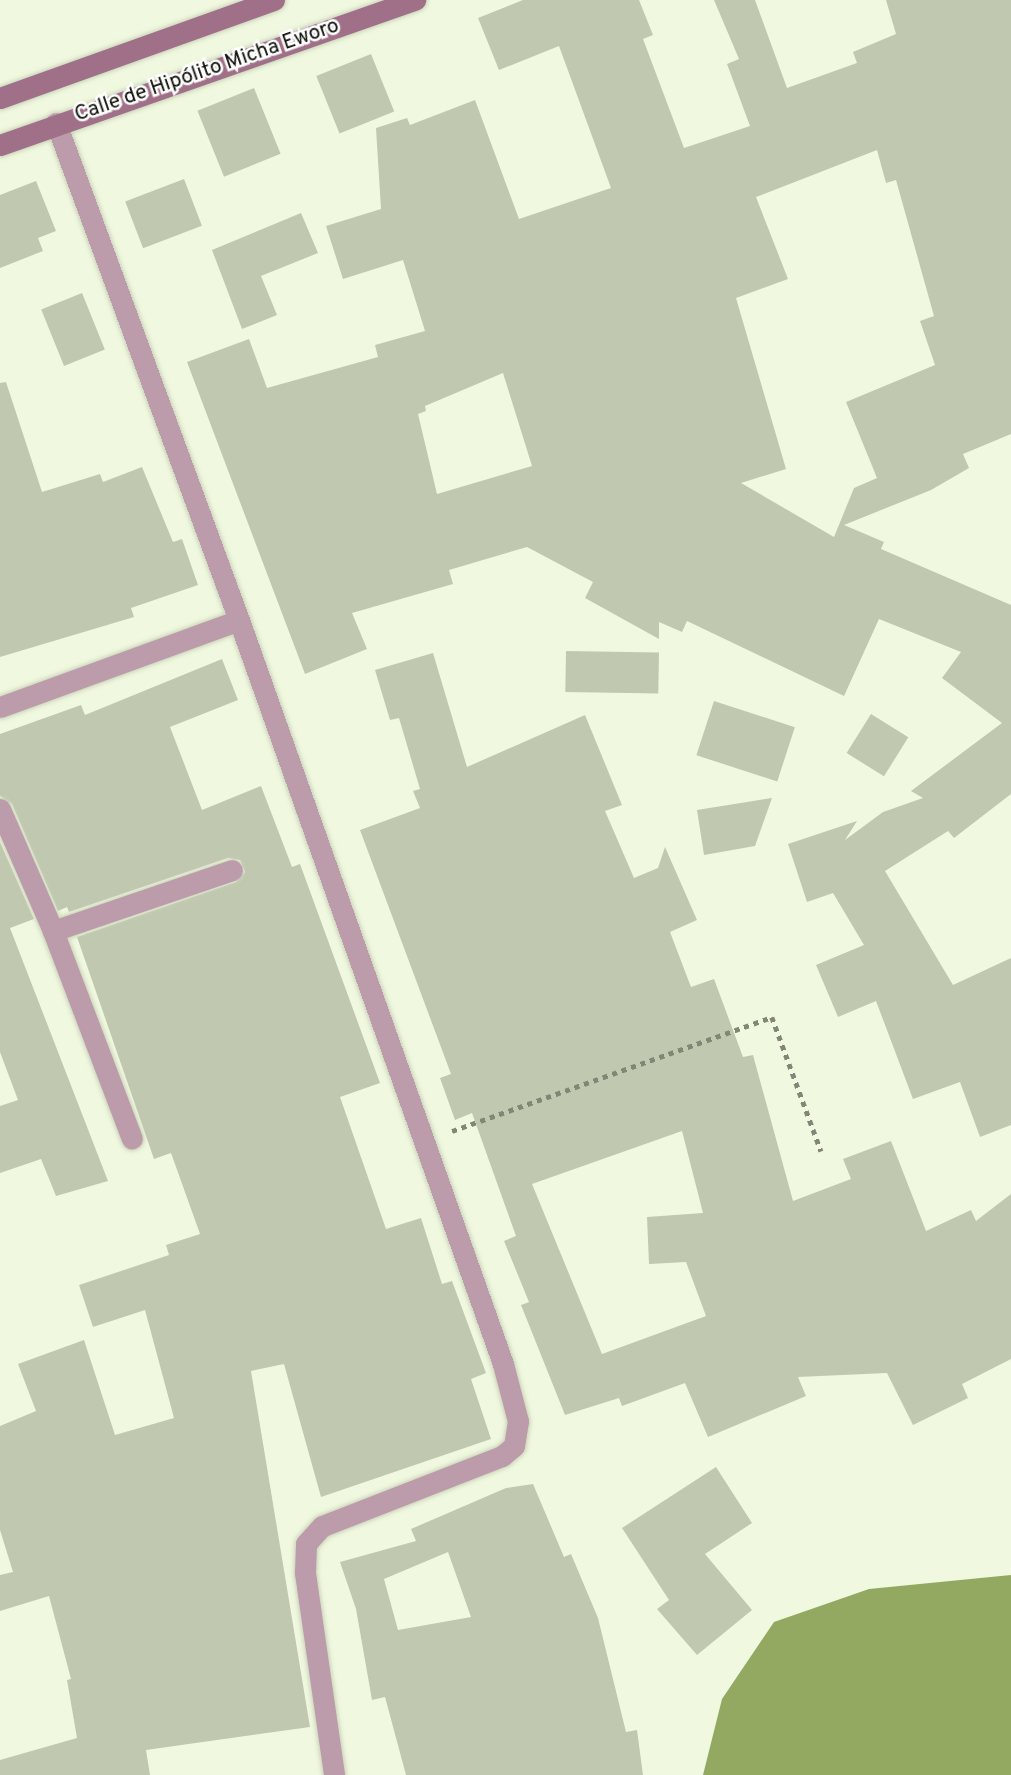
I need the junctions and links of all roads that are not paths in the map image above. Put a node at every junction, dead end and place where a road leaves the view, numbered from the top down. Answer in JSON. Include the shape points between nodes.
{"nodes":[{"id":1,"x":274,"y":0,"type":"edge"},
{"id":2,"x":415,"y":0,"type":"edge"},
{"id":3,"x":0,"y":98,"type":"edge"},
{"id":4,"x":56,"y":123,"type":"junction"},
{"id":5,"x":0,"y":145,"type":"edge"},
{"id":6,"x":239,"y":620,"type":"junction"},
{"id":7,"x":0,"y":707,"type":"edge"},
{"id":8,"x":0,"y":809,"type":"edge"},
{"id":9,"x":232,"y":870,"type":"dead end"},
{"id":10,"x":53,"y":931,"type":"junction"},
{"id":11,"x":132,"y":1139,"type":"dead end"},
{"id":12,"x":334,"y":1775,"type":"edge"}],
"edges":[{"from":1,"to":3,"type":"main road","name":"Calle de Hipólito Micha Eworo"},
{"from":2,"to":4,"type":"main road","name":"Calle de Hipólito Micha Eworo"},
{"from":4,"to":5,"type":"main road","name":"Calle de Hipólito Micha Eworo"},
{"from":4,"to":6,"type":"street"},
{"from":6,"to":7,"type":"street"},
{"from":6,"to":12,"type":"street","via":[[503,1364],[518,1434],[514,1446],[502,1456],[322,1526],[306,1544],[305,1573]]},
{"from":8,"to":10,"type":"street"},
{"from":9,"to":10,"type":"street"},
{"from":10,"to":11,"type":"street"}]}
